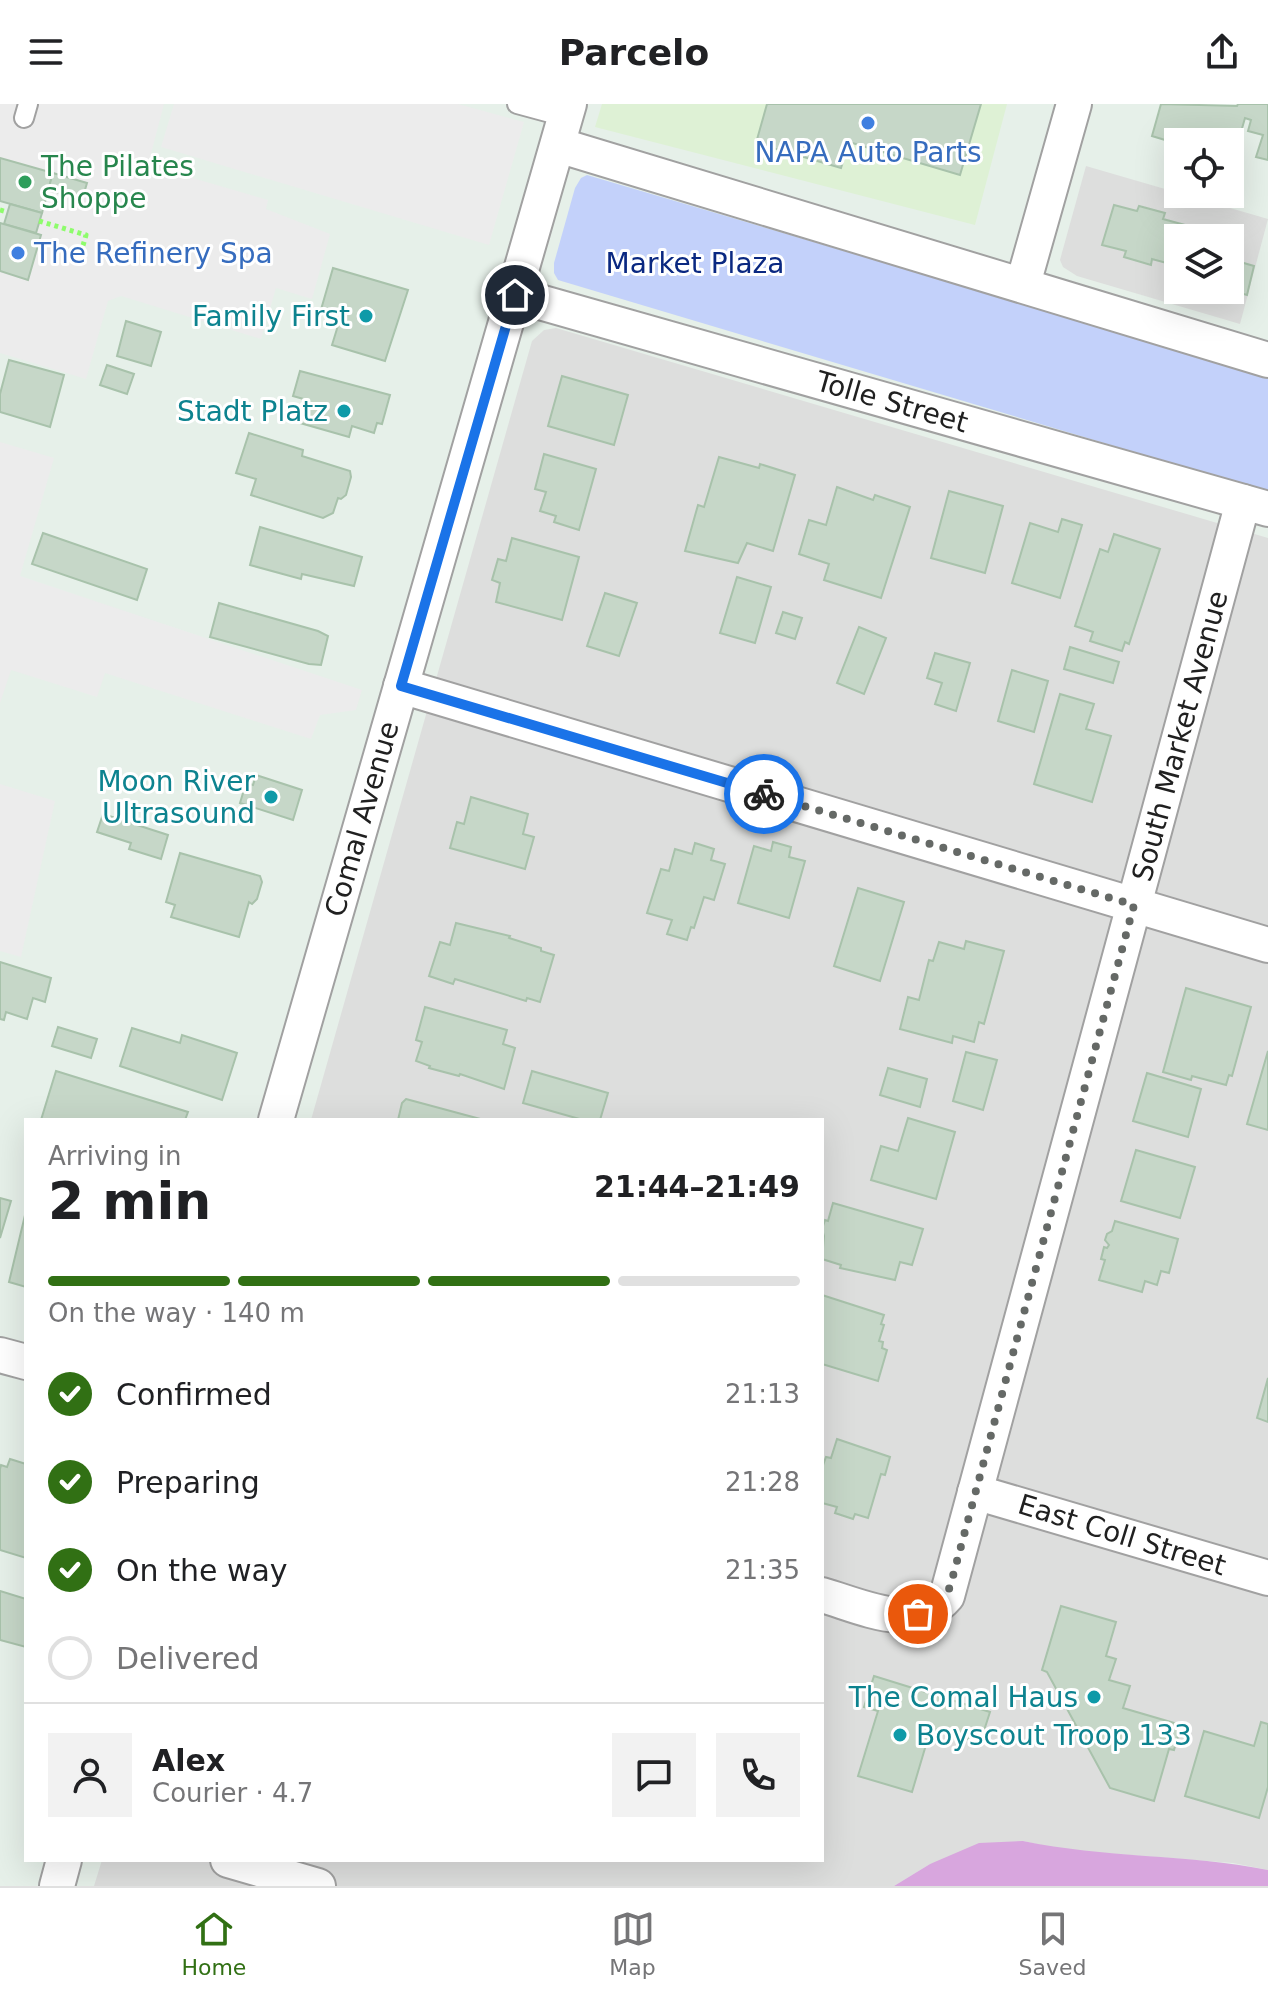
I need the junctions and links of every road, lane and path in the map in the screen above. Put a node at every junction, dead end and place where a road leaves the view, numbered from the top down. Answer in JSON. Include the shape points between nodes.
{"nodes":[{"id":1,"x":517,"y":104,"type":"edge"},
{"id":2,"x":1074,"y":104,"type":"edge"},
{"id":3,"x":564,"y":122,"type":"edge"},
{"id":4,"x":39,"y":221,"type":"dead end"},
{"id":5,"x":80,"y":256,"type":"dead end"},
{"id":6,"x":1023,"y":284,"type":"junction"},
{"id":7,"x":515,"y":295,"type":"junction"},
{"id":8,"x":1268,"y":360,"type":"edge"},
{"id":9,"x":1256,"y":505,"type":"edge"},
{"id":10,"x":401,"y":686,"type":"junction"},
{"id":11,"x":1134,"y":905,"type":"junction"},
{"id":12,"x":1268,"y":945,"type":"edge"},
{"id":13,"x":277,"y":1118,"type":"edge"},
{"id":14,"x":0,"y":1355,"type":"edge"},
{"id":15,"x":24,"y":1361,"type":"edge"},
{"id":16,"x":975,"y":1492,"type":"junction"},
{"id":17,"x":1268,"y":1578,"type":"edge"},
{"id":18,"x":824,"y":1596,"type":"edge"},
{"id":19,"x":63,"y":1862,"type":"edge"},
{"id":20,"x":235,"y":1862,"type":"edge"},
{"id":21,"x":57,"y":1886,"type":"edge"},
{"id":22,"x":318,"y":1886,"type":"edge"}],
"edges":[{"from":1,"to":3,"type":"lane"},
{"from":2,"to":6,"type":"street"},
{"from":3,"to":6,"type":"street"},
{"from":3,"to":7,"type":"street","name":"Comal Avenue"},
{"from":4,"to":5,"type":"path","via":[[86,235]]},
{"from":6,"to":8,"type":"street"},
{"from":7,"to":9,"type":"street","name":"Tolle Street"},
{"from":7,"to":10,"type":"street","name":"Comal Avenue"},
{"from":9,"to":11,"type":"street","name":"South Market Avenue"},
{"from":10,"to":11,"type":"street"},
{"from":10,"to":13,"type":"street","name":"Comal Avenue"},
{"from":11,"to":12,"type":"street"},
{"from":11,"to":16,"type":"street","name":"South Market Avenue"},
{"from":14,"to":15,"type":"street"},
{"from":16,"to":17,"type":"street","name":"East Coll Street"},
{"from":16,"to":18,"type":"street","name":"South Market Avenue","via":[[947,1596],[928,1611],[894,1616]]},
{"from":19,"to":21,"type":"street"},
{"from":20,"to":22,"type":"street"}]}
